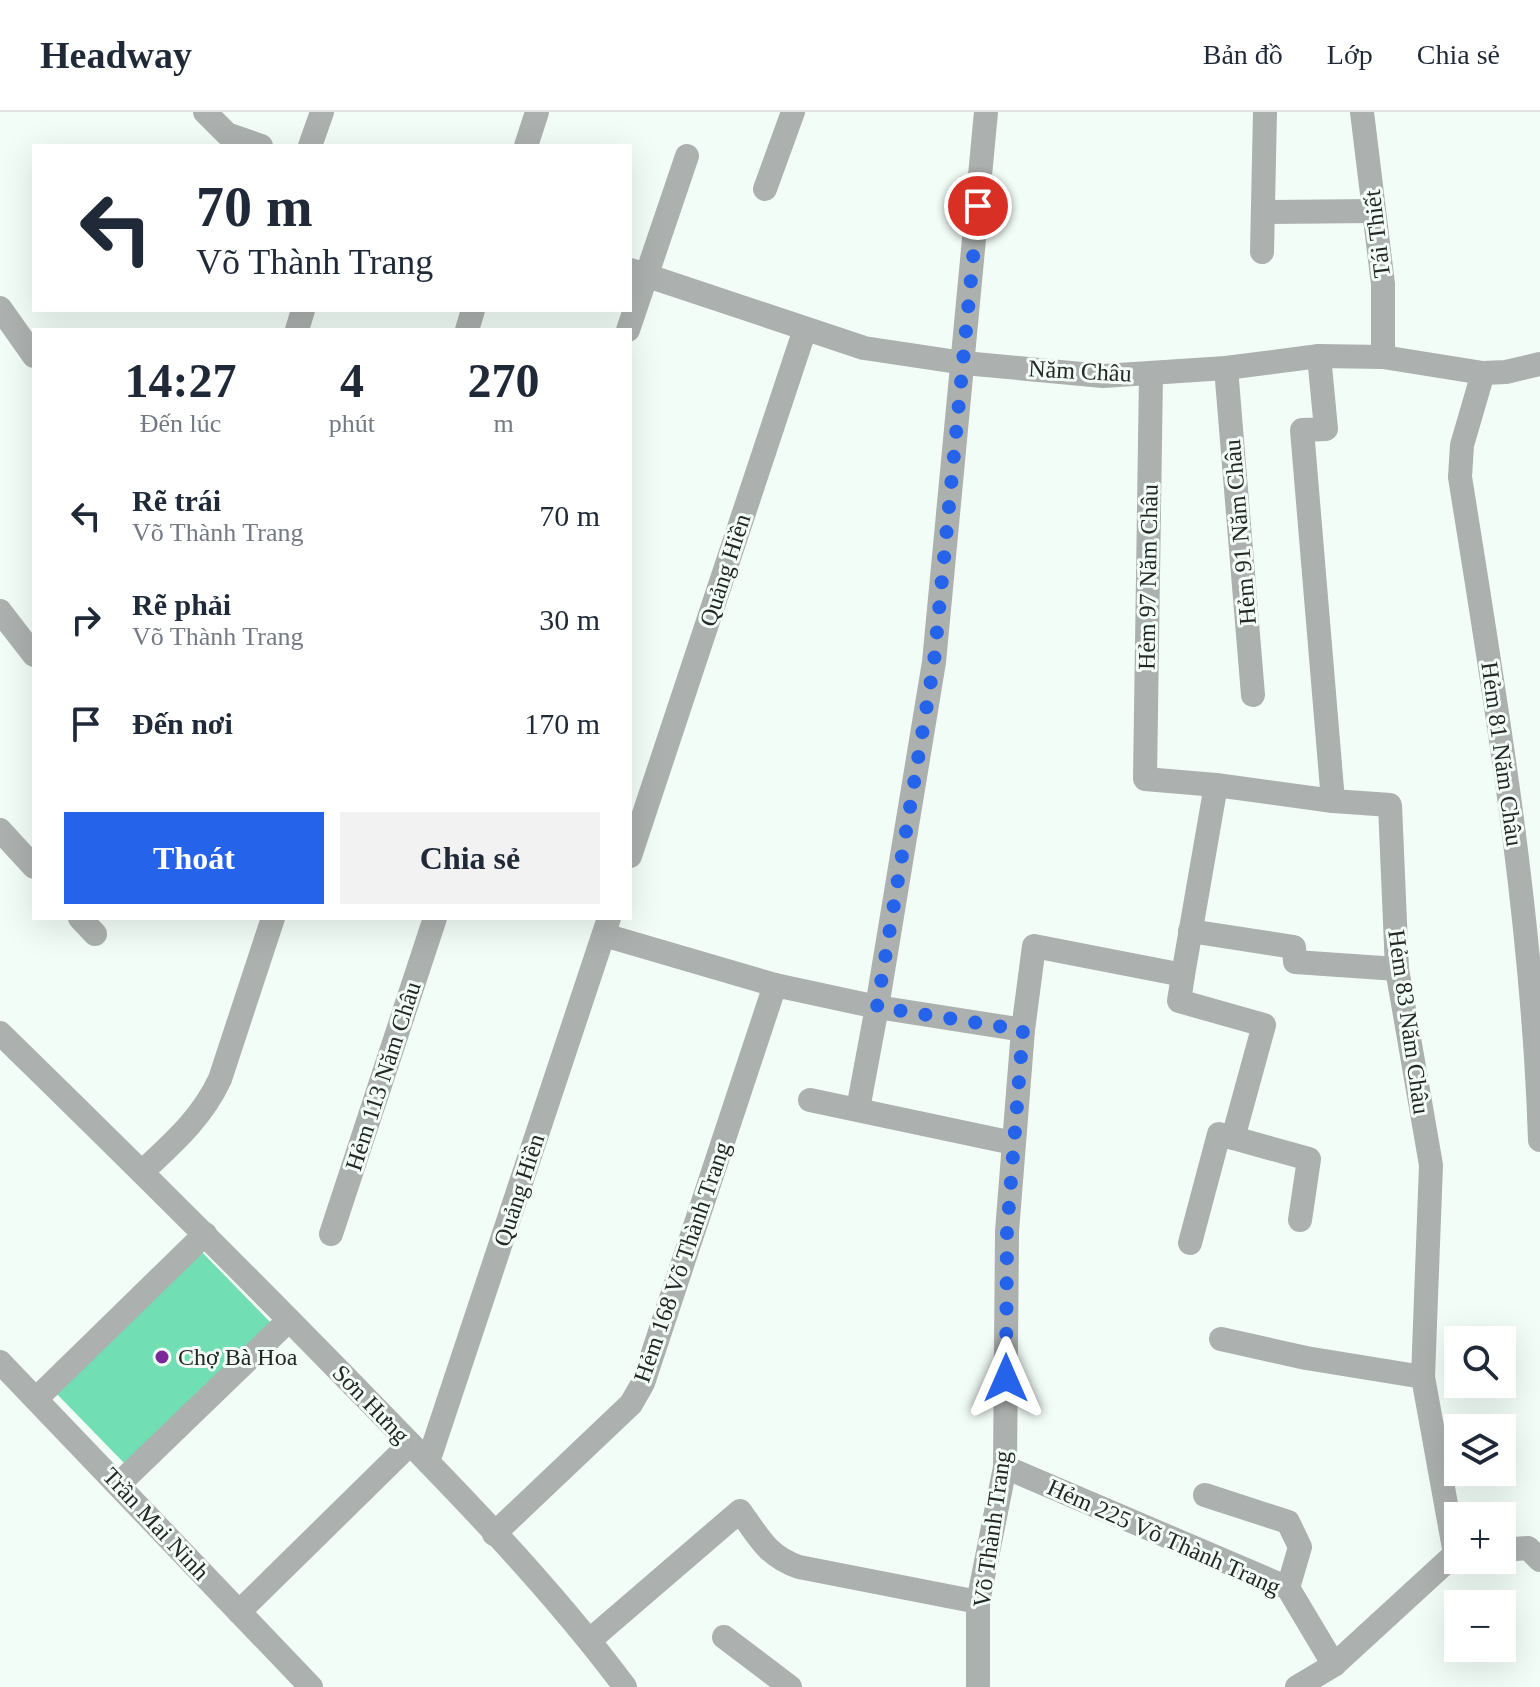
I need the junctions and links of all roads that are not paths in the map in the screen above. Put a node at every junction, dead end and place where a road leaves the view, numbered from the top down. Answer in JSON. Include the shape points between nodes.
{"nodes":[{"id":1,"x":205,"y":112,"type":"edge"},
{"id":2,"x":322,"y":112,"type":"edge"},
{"id":3,"x":537,"y":112,"type":"edge"},
{"id":4,"x":793,"y":112,"type":"edge"},
{"id":5,"x":986,"y":112,"type":"edge"},
{"id":6,"x":1265,"y":112,"type":"edge"},
{"id":7,"x":1362,"y":112,"type":"edge"},
{"id":8,"x":255,"y":144,"type":"edge"},
{"id":9,"x":311,"y":144,"type":"edge"},
{"id":10,"x":527,"y":144,"type":"edge"},
{"id":11,"x":687,"y":156,"type":"dead end"},
{"id":12,"x":765,"y":189,"type":"dead end"},
{"id":13,"x":1374,"y":211,"type":"junction"},
{"id":14,"x":1263,"y":212,"type":"junction"},
{"id":15,"x":1262,"y":252,"type":"dead end"},
{"id":16,"x":638,"y":272,"type":"edge"},
{"id":17,"x":632,"y":307,"type":"edge"},
{"id":18,"x":0,"y":308,"type":"edge"},
{"id":19,"x":805,"y":329,"type":"junction"},
{"id":20,"x":32,"y":353,"type":"edge"},
{"id":21,"x":1319,"y":356,"type":"junction"},
{"id":22,"x":1383,"y":357,"type":"junction"},
{"id":23,"x":964,"y":363,"type":"junction"},
{"id":24,"x":1540,"y":364,"type":"edge"},
{"id":25,"x":1226,"y":368,"type":"junction"},
{"id":26,"x":1483,"y":373,"type":"junction"},
{"id":27,"x":1151,"y":374,"type":"junction"},
{"id":28,"x":0,"y":611,"type":"edge"},
{"id":29,"x":32,"y":652,"type":"edge"},
{"id":30,"x":1253,"y":695,"type":"dead end"},
{"id":31,"x":1216,"y":785,"type":"junction"},
{"id":32,"x":1333,"y":801,"type":"junction"},
{"id":33,"x":0,"y":830,"type":"edge"},
{"id":34,"x":632,"y":850,"type":"edge"},
{"id":35,"x":32,"y":865,"type":"edge"},
{"id":36,"x":272,"y":920,"type":"edge"},
{"id":37,"x":434,"y":920,"type":"edge"},
{"id":38,"x":607,"y":926,"type":"edge"},
{"id":39,"x":1190,"y":931,"type":"junction"},
{"id":40,"x":1397,"y":969,"type":"junction"},
{"id":41,"x":1183,"y":975,"type":"junction"},
{"id":42,"x":775,"y":985,"type":"junction"},
{"id":43,"x":877,"y":1007,"type":"junction"},
{"id":44,"x":1023,"y":1030,"type":"junction"},
{"id":45,"x":0,"y":1033,"type":"edge"},
{"id":46,"x":810,"y":1100,"type":"dead end"},
{"id":47,"x":858,"y":1109,"type":"junction"},
{"id":48,"x":1233,"y":1138,"type":"junction"},
{"id":49,"x":1540,"y":1140,"type":"edge"},
{"id":50,"x":1013,"y":1143,"type":"junction"},
{"id":51,"x":142,"y":1172,"type":"junction"},
{"id":52,"x":1300,"y":1220,"type":"dead end"},
{"id":53,"x":205,"y":1234,"type":"junction"},
{"id":54,"x":331,"y":1234,"type":"dead end"},
{"id":55,"x":1190,"y":1243,"type":"dead end"},
{"id":56,"x":289,"y":1320,"type":"junction"},
{"id":57,"x":1221,"y":1339,"type":"dead end"},
{"id":58,"x":0,"y":1362,"type":"edge"},
{"id":59,"x":1423,"y":1377,"type":"junction"},
{"id":60,"x":36,"y":1399,"type":"junction"},
{"id":61,"x":410,"y":1444,"type":"junction"},
{"id":62,"x":428,"y":1462,"type":"junction"},
{"id":63,"x":1005,"y":1467,"type":"junction"},
{"id":64,"x":119,"y":1484,"type":"junction"},
{"id":65,"x":1205,"y":1495,"type":"dead end"},
{"id":66,"x":1447,"y":1502,"type":"edge"},
{"id":67,"x":494,"y":1534,"type":"junction"},
{"id":68,"x":1516,"y":1549,"type":"edge"},
{"id":69,"x":1540,"y":1560,"type":"edge"},
{"id":70,"x":1444,"y":1566,"type":"edge"},
{"id":71,"x":1288,"y":1588,"type":"junction"},
{"id":72,"x":978,"y":1602,"type":"junction"},
{"id":73,"x":239,"y":1612,"type":"junction"},
{"id":74,"x":724,"y":1637,"type":"dead end"},
{"id":75,"x":590,"y":1640,"type":"junction"},
{"id":76,"x":1334,"y":1665,"type":"junction"},
{"id":77,"x":311,"y":1687,"type":"edge"},
{"id":78,"x":625,"y":1687,"type":"edge"},
{"id":79,"x":790,"y":1687,"type":"edge"},
{"id":80,"x":978,"y":1687,"type":"edge"},
{"id":81,"x":1297,"y":1687,"type":"edge"}],
"edges":[{"from":1,"to":8,"type":"street","via":[[227,134]]},
{"from":2,"to":9,"type":"street"},
{"from":3,"to":10,"type":"street"},
{"from":4,"to":12,"type":"street"},
{"from":5,"to":23,"type":"street"},
{"from":6,"to":14,"type":"street"},
{"from":7,"to":13,"type":"street","name":"Tái Thiết"},
{"from":11,"to":16,"type":"street"},
{"from":13,"to":14,"type":"street"},
{"from":13,"to":22,"type":"street","name":"Tái Thiết","via":[[1383,284]]},
{"from":14,"to":15,"type":"street"},
{"from":16,"to":17,"type":"street"},
{"from":16,"to":19,"type":"street","name":"Năm Châu"},
{"from":18,"to":20,"type":"street"},
{"from":19,"to":23,"type":"street","name":"Năm Châu","via":[[864,348]]},
{"from":19,"to":34,"type":"street","name":"Quảng Hiền"},
{"from":21,"to":22,"type":"street","name":"Năm Châu"},
{"from":21,"to":25,"type":"street","name":"Năm Châu"},
{"from":21,"to":32,"type":"street","via":[[1326,429],[1302,430]]},
{"from":22,"to":26,"type":"street","name":"Năm Châu"},
{"from":23,"to":27,"type":"street","name":"Năm Châu","via":[[1103,376]]},
{"from":23,"to":43,"type":"street","via":[[934,662]]},
{"from":24,"to":26,"type":"street","name":"Năm Châu"},
{"from":25,"to":27,"type":"street","name":"Năm Châu"},
{"from":25,"to":30,"type":"street","name":"Hẻm 91 Năm Châu"},
{"from":26,"to":49,"type":"street","name":"Hẻm 81 Năm Châu","via":[[1462,445],[1460,477],[1498,715],[1525,933]]},
{"from":27,"to":31,"type":"street","name":"Hẻm 97 Năm Châu","via":[[1145,779]]},
{"from":28,"to":29,"type":"street"},
{"from":31,"to":32,"type":"street"},
{"from":31,"to":39,"type":"street"},
{"from":32,"to":40,"type":"street","name":"Hẻm 83 Năm Châu","via":[[1390,805]]},
{"from":33,"to":35,"type":"street"},
{"from":36,"to":51,"type":"street","via":[[209,1103]]},
{"from":37,"to":54,"type":"street","name":"Hẻm 113 Năm Châu"},
{"from":38,"to":42,"type":"street"},
{"from":38,"to":62,"type":"street","name":"Quảng Hiền"},
{"from":39,"to":40,"type":"street","via":[[1294,947],[1295,962]]},
{"from":39,"to":41,"type":"street"},
{"from":40,"to":59,"type":"street","name":"Hẻm 83 Năm Châu","via":[[1431,1165]]},
{"from":41,"to":44,"type":"street","name":"Võ Thành Trang","via":[[1034,946]]},
{"from":41,"to":48,"type":"street","via":[[1179,1001],[1264,1025]]},
{"from":42,"to":43,"type":"street"},
{"from":42,"to":67,"type":"street","name":"Hẻm 168 Võ Thành Trang","via":[[643,1383],[631,1404]]},
{"from":43,"to":44,"type":"street"},
{"from":43,"to":47,"type":"street"},
{"from":44,"to":50,"type":"street","name":"Võ Thành Trang"},
{"from":45,"to":51,"type":"street","name":"Sơn Hưng"},
{"from":46,"to":47,"type":"street"},
{"from":47,"to":50,"type":"street"},
{"from":48,"to":52,"type":"street","via":[[1309,1159]]},
{"from":48,"to":55,"type":"street","via":[[1219,1134]]},
{"from":50,"to":63,"type":"street","name":"Võ Thành Trang"},
{"from":51,"to":53,"type":"street","name":"Sơn Hưng"},
{"from":53,"to":56,"type":"street","name":"Sơn Hưng"},
{"from":53,"to":60,"type":"street"},
{"from":56,"to":61,"type":"street","name":"Sơn Hưng"},
{"from":56,"to":64,"type":"street"},
{"from":57,"to":59,"type":"street"},
{"from":58,"to":60,"type":"street","name":"Trần Mai Ninh"},
{"from":59,"to":66,"type":"street","name":"Hẻm 83 Năm Châu"},
{"from":60,"to":64,"type":"street","name":"Trần Mai Ninh"},
{"from":61,"to":62,"type":"street","name":"Sơn Hưng"},
{"from":61,"to":73,"type":"street"},
{"from":62,"to":67,"type":"street","name":"Sơn Hưng"},
{"from":63,"to":71,"type":"street","name":"Hẻm 225 Võ Thành Trang"},
{"from":63,"to":72,"type":"street","name":"Võ Thành Trang"},
{"from":64,"to":73,"type":"street","name":"Trần Mai Ninh"},
{"from":65,"to":71,"type":"street","via":[[1288,1522],[1300,1547]]},
{"from":67,"to":75,"type":"street","name":"Sơn Hưng"},
{"from":68,"to":69,"type":"street","via":[[1528,1548]]},
{"from":70,"to":76,"type":"street","name":"Hẻm 83 Năm Châu"},
{"from":71,"to":76,"type":"street","name":"Hẻm 225 Võ Thành Trang"},
{"from":72,"to":75,"type":"street","via":[[782,1561],[740,1511]]},
{"from":72,"to":80,"type":"street","name":"Võ Thành Trang"},
{"from":73,"to":77,"type":"street","name":"Trần Mai Ninh"},
{"from":74,"to":79,"type":"street"},
{"from":75,"to":78,"type":"street","name":"Sơn Hưng"},
{"from":76,"to":81,"type":"street","name":"Hẻm 83 Năm Châu"}]}
